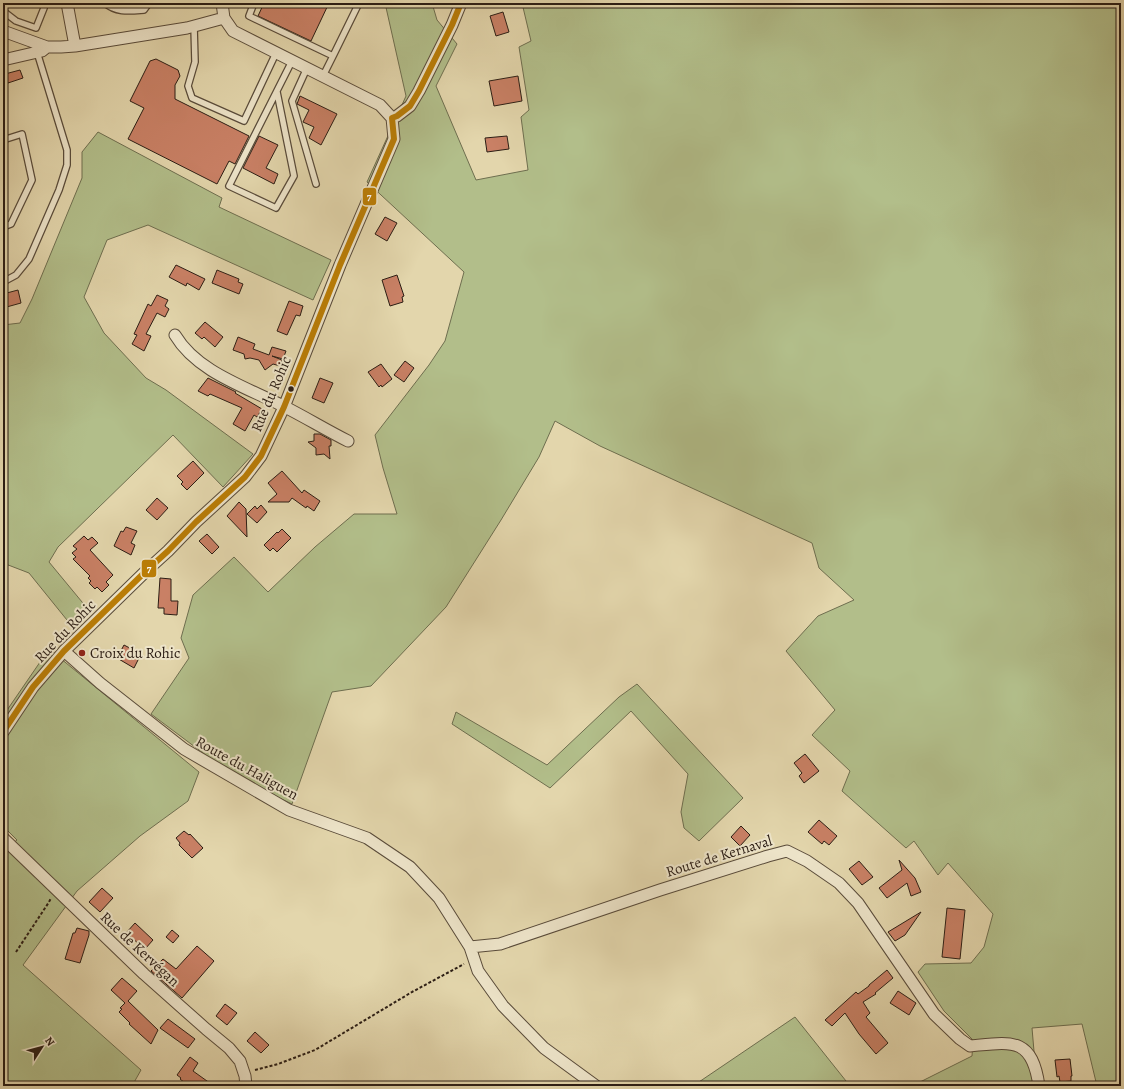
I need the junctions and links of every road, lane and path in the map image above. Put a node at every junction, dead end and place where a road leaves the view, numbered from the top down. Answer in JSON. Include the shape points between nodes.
{"nodes":[{"id":1,"x":67,"y":3,"type":"edge"},
{"id":2,"x":105,"y":3,"type":"edge"},
{"id":3,"x":149,"y":3,"type":"edge"},
{"id":4,"x":222,"y":3,"type":"edge"},
{"id":5,"x":254,"y":3,"type":"edge"},
{"id":6,"x":359,"y":3,"type":"edge"},
{"id":7,"x":461,"y":3,"type":"edge"},
{"id":8,"x":44,"y":8,"type":"dead end"},
{"id":9,"x":3,"y":11,"type":"edge"},
{"id":10,"x":224,"y":18,"type":"junction"},
{"id":11,"x":194,"y":26,"type":"junction"},
{"id":12,"x":3,"y":31,"type":"edge"},
{"id":13,"x":75,"y":46,"type":"junction"},
{"id":14,"x":42,"y":49,"type":"junction"},
{"id":15,"x":276,"y":53,"type":"junction"},
{"id":16,"x":333,"y":56,"type":"junction"},
{"id":17,"x":3,"y":60,"type":"edge"},
{"id":18,"x":292,"y":61,"type":"junction"},
{"id":19,"x":307,"y":68,"type":"junction"},
{"id":20,"x":323,"y":76,"type":"junction"},
{"id":21,"x":276,"y":92,"type":"junction"},
{"id":22,"x":392,"y":118,"type":"junction"},
{"id":23,"x":3,"y":140,"type":"edge"},
{"id":24,"x":316,"y":184,"type":"dead end"},
{"id":25,"x":3,"y":227,"type":"edge"},
{"id":26,"x":3,"y":282,"type":"edge"},
{"id":27,"x":175,"y":335,"type":"dead end"},
{"id":28,"x":284,"y":406,"type":"junction"},
{"id":29,"x":348,"y":441,"type":"dead end"},
{"id":30,"x":64,"y":651,"type":"junction"},
{"id":31,"x":3,"y":732,"type":"edge"},
{"id":32,"x":3,"y":838,"type":"edge"},
{"id":33,"x":54,"y":887,"type":"junction"},
{"id":34,"x":16,"y":952,"type":"dead end"},
{"id":35,"x":472,"y":953,"type":"junction"},
{"id":36,"x":244,"y":1073,"type":"junction"},
{"id":37,"x":246,"y":1086,"type":"edge"},
{"id":38,"x":596,"y":1086,"type":"edge"},
{"id":39,"x":1039,"y":1086,"type":"edge"}],
"edges":[{"from":1,"to":13,"type":"street"},
{"from":2,"to":3,"type":"lane","via":[[124,12],[144,10]]},
{"from":4,"to":10,"type":"street"},
{"from":5,"to":16,"type":"lane","via":[[249,16]]},
{"from":6,"to":16,"type":"lane"},
{"from":7,"to":22,"type":"street","via":[[410,106]]},
{"from":8,"to":9,"type":"lane","via":[[36,28],[16,21]]},
{"from":10,"to":11,"type":"street"},
{"from":10,"to":15,"type":"street","via":[[233,31]]},
{"from":11,"to":13,"type":"street"},
{"from":11,"to":15,"type":"lane","via":[[195,62],[188,86],[192,98],[244,121]]},
{"from":12,"to":14,"type":"street"},
{"from":13,"to":14,"type":"street"},
{"from":14,"to":17,"type":"street"},
{"from":14,"to":26,"type":"lane","via":[[66,150],[67,165],[29,259],[16,276]]},
{"from":15,"to":18,"type":"street"},
{"from":16,"to":20,"type":"lane"},
{"from":18,"to":19,"type":"street"},
{"from":18,"to":21,"type":"lane"},
{"from":19,"to":20,"type":"street"},
{"from":19,"to":24,"type":"lane","via":[[292,101]]},
{"from":20,"to":22,"type":"street","via":[[380,104]]},
{"from":21,"to":21,"type":"lane","via":[[229,186],[276,208],[294,176]]},
{"from":22,"to":28,"type":"street","name":"Rue du Rohic","via":[[394,138]]},
{"from":23,"to":25,"type":"lane","via":[[22,134],[32,180],[11,224]]},
{"from":27,"to":28,"type":"street","via":[[186,350],[202,364]]},
{"from":28,"to":29,"type":"street"},
{"from":28,"to":30,"type":"street","name":"Rue du Rohic","via":[[261,456],[245,476]]},
{"from":30,"to":31,"type":"street","name":"Rue du Rohic","via":[[33,687]]},
{"from":30,"to":35,"type":"street","name":"Route du Haliguen","via":[[184,749],[288,810],[367,838],[410,867],[439,898]]},
{"from":32,"to":33,"type":"street","name":"Rue de Kervégan"},
{"from":33,"to":34,"type":"path","via":[[49,902]]},
{"from":33,"to":36,"type":"street","name":"Rue de Kervégan","via":[[155,984],[229,1048],[240,1061]]},
{"from":35,"to":36,"type":"path","via":[[315,1050]]},
{"from":35,"to":38,"type":"street","name":"Route du Haliguen","via":[[478,971],[503,1006],[544,1048]]},
{"from":35,"to":39,"type":"street","name":"Route de Kernaval","via":[[660,890],[787,851],[836,881],[858,903],[934,1014],[960,1039],[970,1046],[1002,1043],[1016,1044],[1024,1048],[1032,1062]]},
{"from":36,"to":37,"type":"street","name":"Rue de Kervégan"}]}
